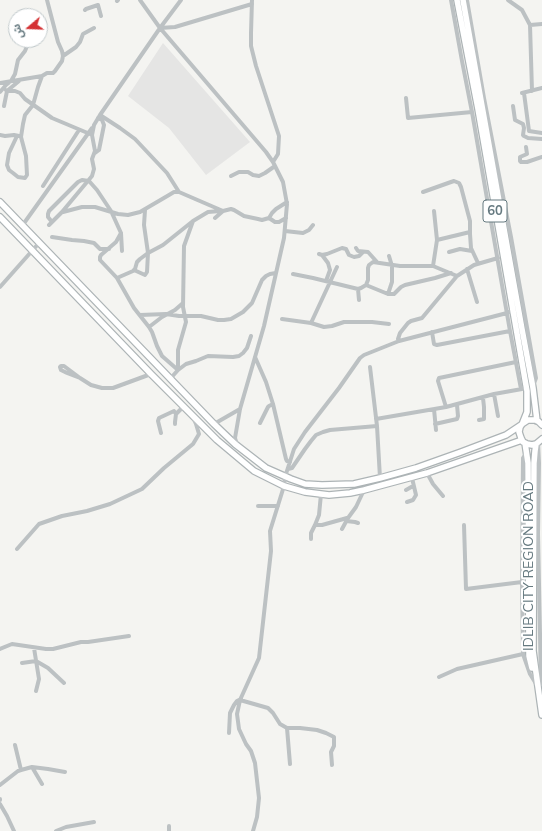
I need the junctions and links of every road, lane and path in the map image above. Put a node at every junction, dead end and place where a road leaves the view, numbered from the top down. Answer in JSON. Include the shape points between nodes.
{"nodes":[{"id":1,"x":47,"y":0,"type":"edge"},
{"id":2,"x":148,"y":0,"type":"edge"},
{"id":3,"x":181,"y":0,"type":"edge"},
{"id":4,"x":451,"y":0,"type":"edge"},
{"id":5,"x":457,"y":0,"type":"edge"},
{"id":6,"x":463,"y":0,"type":"edge"},
{"id":7,"x":467,"y":0,"type":"edge"},
{"id":8,"x":508,"y":0,"type":"edge"},
{"id":9,"x":141,"y":2,"type":"edge"},
{"id":10,"x":252,"y":2,"type":"edge"},
{"id":11,"x":85,"y":10,"type":"dead end"},
{"id":12,"x":101,"y":16,"type":"dead end"},
{"id":13,"x":542,"y":24,"type":"edge"},
{"id":14,"x":530,"y":25,"type":"junction"},
{"id":15,"x":94,"y":28,"type":"dead end"},
{"id":16,"x":160,"y":28,"type":"junction"},
{"id":17,"x":26,"y":48,"type":"edge"},
{"id":18,"x":63,"y":56,"type":"junction"},
{"id":19,"x":42,"y":76,"type":"junction"},
{"id":20,"x":21,"y":79,"type":"junction"},
{"id":21,"x":11,"y":81,"type":"junction"},
{"id":22,"x":0,"y":83,"type":"edge"},
{"id":23,"x":542,"y":88,"type":"edge"},
{"id":24,"x":532,"y":90,"type":"junction"},
{"id":25,"x":3,"y":91,"type":"edge"},
{"id":26,"x":406,"y":98,"type":"dead end"},
{"id":27,"x":33,"y":105,"type":"junction"},
{"id":28,"x":4,"y":106,"type":"dead end"},
{"id":29,"x":513,"y":106,"type":"dead end"},
{"id":30,"x":472,"y":112,"type":"junction"},
{"id":31,"x":99,"y":117,"type":"junction"},
{"id":32,"x":79,"y":130,"type":"junction"},
{"id":33,"x":541,"y":133,"type":"edge"},
{"id":34,"x":90,"y":134,"type":"junction"},
{"id":35,"x":0,"y":135,"type":"edge"},
{"id":36,"x":19,"y":136,"type":"junction"},
{"id":37,"x":542,"y":139,"type":"edge"},
{"id":38,"x":526,"y":148,"type":"dead end"},
{"id":39,"x":95,"y":153,"type":"junction"},
{"id":40,"x":542,"y":157,"type":"edge"},
{"id":41,"x":274,"y":164,"type":"junction"},
{"id":42,"x":231,"y":176,"type":"dead end"},
{"id":43,"x":89,"y":180,"type":"junction"},
{"id":44,"x":43,"y":186,"type":"dead end"},
{"id":45,"x":179,"y":192,"type":"junction"},
{"id":46,"x":423,"y":192,"type":"dead end"},
{"id":47,"x":0,"y":202,"type":"edge"},
{"id":48,"x":287,"y":202,"type":"junction"},
{"id":49,"x":145,"y":210,"type":"junction"},
{"id":50,"x":111,"y":211,"type":"junction"},
{"id":51,"x":223,"y":211,"type":"junction"},
{"id":52,"x":434,"y":211,"type":"dead end"},
{"id":53,"x":62,"y":212,"type":"junction"},
{"id":54,"x":0,"y":217,"type":"edge"},
{"id":55,"x":215,"y":218,"type":"dead end"},
{"id":56,"x":269,"y":218,"type":"junction"},
{"id":57,"x":286,"y":218,"type":"junction"},
{"id":58,"x":193,"y":221,"type":"junction"},
{"id":59,"x":313,"y":225,"type":"dead end"},
{"id":60,"x":22,"y":226,"type":"junction"},
{"id":61,"x":285,"y":231,"type":"junction"},
{"id":62,"x":470,"y":232,"type":"junction"},
{"id":63,"x":121,"y":233,"type":"junction"},
{"id":64,"x":52,"y":237,"type":"dead end"},
{"id":65,"x":437,"y":240,"type":"junction"},
{"id":66,"x":39,"y":243,"type":"junction"},
{"id":67,"x":356,"y":248,"type":"dead end"},
{"id":68,"x":109,"y":249,"type":"junction"},
{"id":69,"x":32,"y":250,"type":"junction"},
{"id":70,"x":122,"y":251,"type":"dead end"},
{"id":71,"x":472,"y":251,"type":"junction"},
{"id":72,"x":363,"y":252,"type":"junction"},
{"id":73,"x":449,"y":252,"type":"dead end"},
{"id":74,"x":148,"y":254,"type":"junction"},
{"id":75,"x":389,"y":256,"type":"dead end"},
{"id":76,"x":498,"y":258,"type":"junction"},
{"id":77,"x":377,"y":262,"type":"junction"},
{"id":78,"x":478,"y":263,"type":"junction"},
{"id":79,"x":392,"y":264,"type":"junction"},
{"id":80,"x":433,"y":266,"type":"junction"},
{"id":81,"x":337,"y":267,"type":"dead end"},
{"id":82,"x":467,"y":269,"type":"junction"},
{"id":83,"x":134,"y":270,"type":"junction"},
{"id":84,"x":276,"y":273,"type":"junction"},
{"id":85,"x":451,"y":273,"type":"junction"},
{"id":86,"x":294,"y":274,"type":"dead end"},
{"id":87,"x":457,"y":276,"type":"junction"},
{"id":88,"x":117,"y":278,"type":"junction"},
{"id":89,"x":328,"y":282,"type":"junction"},
{"id":90,"x":392,"y":284,"type":"junction"},
{"id":91,"x":366,"y":285,"type":"junction"},
{"id":92,"x":0,"y":287,"type":"edge"},
{"id":93,"x":401,"y":287,"type":"junction"},
{"id":94,"x":358,"y":288,"type":"junction"},
{"id":95,"x":388,"y":294,"type":"junction"},
{"id":96,"x":359,"y":300,"type":"dead end"},
{"id":97,"x":477,"y":302,"type":"dead end"},
{"id":98,"x":184,"y":303,"type":"junction"},
{"id":99,"x":513,"y":310,"type":"junction"},
{"id":100,"x":507,"y":313,"type":"junction"},
{"id":101,"x":166,"y":314,"type":"junction"},
{"id":102,"x":140,"y":315,"type":"junction"},
{"id":103,"x":185,"y":316,"type":"junction"},
{"id":104,"x":282,"y":319,"type":"dead end"},
{"id":105,"x":311,"y":323,"type":"junction"},
{"id":106,"x":389,"y":324,"type":"dead end"},
{"id":107,"x":150,"y":327,"type":"junction"},
{"id":108,"x":432,"y":332,"type":"junction"},
{"id":109,"x":510,"y":332,"type":"junction"},
{"id":110,"x":251,"y":336,"type":"dead end"},
{"id":111,"x":399,"y":341,"type":"junction"},
{"id":112,"x":255,"y":357,"type":"junction"},
{"id":113,"x":516,"y":362,"type":"junction"},
{"id":114,"x":370,"y":367,"type":"dead end"},
{"id":115,"x":178,"y":370,"type":"junction"},
{"id":116,"x":151,"y":374,"type":"junction"},
{"id":117,"x":80,"y":378,"type":"dead end"},
{"id":118,"x":170,"y":379,"type":"junction"},
{"id":119,"x":527,"y":389,"type":"junction"},
{"id":120,"x":494,"y":394,"type":"junction"},
{"id":121,"x":483,"y":398,"type":"junction"},
{"id":122,"x":273,"y":404,"type":"junction"},
{"id":123,"x":456,"y":405,"type":"junction"},
{"id":124,"x":184,"y":406,"type":"junction"},
{"id":125,"x":446,"y":407,"type":"junction"},
{"id":126,"x":240,"y":409,"type":"junction"},
{"id":127,"x":434,"y":409,"type":"junction"},
{"id":128,"x":191,"y":413,"type":"junction"},
{"id":129,"x":176,"y":414,"type":"junction"},
{"id":130,"x":498,"y":416,"type":"dead end"},
{"id":131,"x":376,"y":419,"type":"junction"},
{"id":132,"x":479,"y":420,"type":"dead end"},
{"id":133,"x":540,"y":422,"type":"edge"},
{"id":134,"x":260,"y":423,"type":"dead end"},
{"id":135,"x":175,"y":424,"type":"dead end"},
{"id":136,"x":214,"y":424,"type":"junction"},
{"id":137,"x":435,"y":424,"type":"junction"},
{"id":138,"x":522,"y":424,"type":"junction"},
{"id":139,"x":376,"y":426,"type":"junction"},
{"id":140,"x":436,"y":430,"type":"dead end"},
{"id":141,"x":161,"y":433,"type":"dead end"},
{"id":142,"x":524,"y":442,"type":"junction"},
{"id":143,"x":539,"y":442,"type":"edge"},
{"id":144,"x":237,"y":446,"type":"junction"},
{"id":145,"x":527,"y":452,"type":"junction"},
{"id":146,"x":290,"y":462,"type":"junction"},
{"id":147,"x":288,"y":469,"type":"junction"},
{"id":148,"x":427,"y":473,"type":"junction"},
{"id":149,"x":285,"y":477,"type":"junction"},
{"id":150,"x":380,"y":478,"type":"junction"},
{"id":151,"x":412,"y":478,"type":"junction"},
{"id":152,"x":284,"y":486,"type":"junction"},
{"id":153,"x":413,"y":486,"type":"junction"},
{"id":154,"x":364,"y":490,"type":"junction"},
{"id":155,"x":406,"y":490,"type":"dead end"},
{"id":156,"x":321,"y":494,"type":"junction"},
{"id":157,"x":443,"y":496,"type":"dead end"},
{"id":158,"x":407,"y":502,"type":"dead end"},
{"id":159,"x":258,"y":506,"type":"dead end"},
{"id":160,"x":278,"y":506,"type":"junction"},
{"id":161,"x":347,"y":519,"type":"junction"},
{"id":162,"x":358,"y":523,"type":"dead end"},
{"id":163,"x":315,"y":525,"type":"junction"},
{"id":164,"x":464,"y":525,"type":"dead end"},
{"id":165,"x":342,"y":529,"type":"dead end"},
{"id":166,"x":540,"y":534,"type":"edge"},
{"id":167,"x":311,"y":539,"type":"dead end"},
{"id":168,"x":17,"y":549,"type":"dead end"},
{"id":169,"x":522,"y":582,"type":"junction"},
{"id":170,"x":129,"y":636,"type":"dead end"},
{"id":171,"x":34,"y":648,"type":"junction"},
{"id":172,"x":0,"y":649,"type":"edge"},
{"id":173,"x":523,"y":654,"type":"junction"},
{"id":174,"x":36,"y":661,"type":"junction"},
{"id":175,"x":22,"y":663,"type":"dead end"},
{"id":176,"x":439,"y":677,"type":"dead end"},
{"id":177,"x":64,"y":682,"type":"dead end"},
{"id":178,"x":538,"y":687,"type":"junction"},
{"id":179,"x":36,"y":691,"type":"dead end"},
{"id":180,"x":241,"y":700,"type":"junction"},
{"id":181,"x":542,"y":714,"type":"edge"},
{"id":182,"x":287,"y":728,"type":"junction"},
{"id":183,"x":229,"y":733,"type":"dead end"},
{"id":184,"x":15,"y":745,"type":"dead end"},
{"id":185,"x":290,"y":764,"type":"dead end"},
{"id":186,"x":332,"y":765,"type":"dead end"},
{"id":187,"x":32,"y":767,"type":"junction"},
{"id":188,"x":21,"y":770,"type":"junction"},
{"id":189,"x":65,"y":772,"type":"dead end"},
{"id":190,"x":42,"y":784,"type":"dead end"},
{"id":191,"x":0,"y":785,"type":"edge"},
{"id":192,"x":0,"y":804,"type":"edge"},
{"id":193,"x":94,"y":822,"type":"dead end"},
{"id":194,"x":14,"y":831,"type":"edge"},
{"id":195,"x":56,"y":831,"type":"edge"},
{"id":196,"x":253,"y":831,"type":"edge"}],
"edges":[{"from":1,"to":18,"type":"street"},
{"from":2,"to":9,"type":"street"},
{"from":3,"to":16,"type":"street"},
{"from":4,"to":30,"type":"street"},
{"from":5,"to":99,"type":"main road","number":"60"},
{"from":6,"to":119,"type":"main road","number":"60"},
{"from":7,"to":119,"type":"street","via":[[536,378]]},
{"from":8,"to":14,"type":"street","via":[[522,10]]},
{"from":9,"to":16,"type":"street"},
{"from":10,"to":16,"type":"street","via":[[175,27]]},
{"from":10,"to":41,"type":"street","via":[[251,33],[256,66],[279,136],[278,154]]},
{"from":11,"to":12,"type":"street","via":[[94,4],[98,5]]},
{"from":13,"to":14,"type":"street"},
{"from":14,"to":24,"type":"street"},
{"from":15,"to":18,"type":"street","via":[[83,34],[76,47]]},
{"from":16,"to":31,"type":"street"},
{"from":16,"to":41,"type":"street"},
{"from":17,"to":21,"type":"street","via":[[18,60]]},
{"from":18,"to":19,"type":"street","via":[[55,71]]},
{"from":19,"to":20,"type":"street"},
{"from":19,"to":27,"type":"street"},
{"from":20,"to":21,"type":"street"},
{"from":20,"to":25,"type":"street"},
{"from":21,"to":22,"type":"street"},
{"from":21,"to":25,"type":"street"},
{"from":23,"to":24,"type":"street"},
{"from":24,"to":33,"type":"street","via":[[523,93],[529,131]]},
{"from":25,"to":27,"type":"street","via":[[15,90]]},
{"from":25,"to":28,"type":"street"},
{"from":26,"to":30,"type":"street","via":[[408,118]]},
{"from":27,"to":32,"type":"street","via":[[52,118]]},
{"from":27,"to":36,"type":"street","via":[[24,118]]},
{"from":29,"to":37,"type":"street","via":[[515,120],[523,124],[524,136]]},
{"from":30,"to":76,"type":"street"},
{"from":31,"to":34,"type":"street"},
{"from":31,"to":39,"type":"street","via":[[104,124],[99,150]]},
{"from":31,"to":45,"type":"street","via":[[135,139],[168,173]]},
{"from":32,"to":34,"type":"street"},
{"from":32,"to":44,"type":"street"},
{"from":33,"to":37,"type":"street"},
{"from":34,"to":39,"type":"street"},
{"from":34,"to":60,"type":"street"},
{"from":35,"to":36,"type":"street"},
{"from":36,"to":36,"type":"street","via":[[26,156],[25,178],[13,173],[7,165],[9,152]]},
{"from":38,"to":40,"type":"street","via":[[527,154],[520,157],[521,162]]},
{"from":39,"to":43,"type":"street","via":[[92,159],[94,172]]},
{"from":41,"to":42,"type":"street","via":[[259,176],[239,172]]},
{"from":41,"to":48,"type":"street","via":[[283,182]]},
{"from":43,"to":50,"type":"street"},
{"from":43,"to":53,"type":"street"},
{"from":43,"to":53,"type":"street","via":[[78,182],[49,212],[51,224]]},
{"from":45,"to":49,"type":"street","via":[[174,192]]},
{"from":45,"to":51,"type":"street"},
{"from":46,"to":62,"type":"street","via":[[454,181],[459,184],[470,221]]},
{"from":47,"to":60,"type":"main road"},
{"from":48,"to":56,"type":"street","via":[[276,209]]},
{"from":48,"to":57,"type":"street"},
{"from":49,"to":50,"type":"street","via":[[128,215]]},
{"from":49,"to":74,"type":"street","via":[[144,225]]},
{"from":50,"to":53,"type":"street","via":[[82,207]]},
{"from":50,"to":63,"type":"street"},
{"from":51,"to":55,"type":"street"},
{"from":51,"to":56,"type":"street","via":[[231,209],[244,216],[262,220]]},
{"from":51,"to":58,"type":"street","via":[[208,212]]},
{"from":52,"to":65,"type":"street"},
{"from":54,"to":69,"type":"main road"},
{"from":56,"to":57,"type":"street","via":[[275,222]]},
{"from":57,"to":61,"type":"street"},
{"from":58,"to":74,"type":"street","via":[[163,246]]},
{"from":58,"to":98,"type":"street","via":[[184,246]]},
{"from":59,"to":61,"type":"street","via":[[304,233]]},
{"from":60,"to":66,"type":"main road"},
{"from":61,"to":84,"type":"street"},
{"from":62,"to":65,"type":"street"},
{"from":62,"to":71,"type":"street"},
{"from":63,"to":68,"type":"street"},
{"from":63,"to":70,"type":"street"},
{"from":64,"to":68,"type":"street","via":[[84,240],[94,243],[100,249]]},
{"from":65,"to":80,"type":"street"},
{"from":66,"to":69,"type":"street"},
{"from":66,"to":118,"type":"main road"},
{"from":67,"to":72,"type":"street"},
{"from":68,"to":88,"type":"street","via":[[101,255],[100,260]]},
{"from":69,"to":92,"type":"street"},
{"from":69,"to":116,"type":"main road"},
{"from":71,"to":73,"type":"street","via":[[460,249]]},
{"from":71,"to":78,"type":"street"},
{"from":72,"to":77,"type":"street","via":[[368,252]]},
{"from":72,"to":89,"type":"street","via":[[354,257],[342,248],[332,253],[321,254],[330,270]]},
{"from":74,"to":83,"type":"street","via":[[138,261]]},
{"from":74,"to":83,"type":"street","via":[[147,273]]},
{"from":75,"to":79,"type":"street"},
{"from":76,"to":78,"type":"street"},
{"from":76,"to":100,"type":"street"},
{"from":77,"to":79,"type":"street"},
{"from":77,"to":91,"type":"street","via":[[369,265]]},
{"from":78,"to":82,"type":"street"},
{"from":79,"to":80,"type":"street"},
{"from":79,"to":90,"type":"street"},
{"from":80,"to":85,"type":"street"},
{"from":81,"to":89,"type":"street"},
{"from":82,"to":87,"type":"street"},
{"from":82,"to":97,"type":"street"},
{"from":83,"to":88,"type":"street"},
{"from":84,"to":103,"type":"street","via":[[264,278],[252,303],[244,312],[231,319]]},
{"from":84,"to":112,"type":"street"},
{"from":85,"to":87,"type":"street"},
{"from":85,"to":93,"type":"street"},
{"from":86,"to":89,"type":"street"},
{"from":87,"to":111,"type":"street","via":[[424,317],[408,323],[400,333]]},
{"from":88,"to":102,"type":"street"},
{"from":89,"to":94,"type":"street"},
{"from":89,"to":105,"type":"street"},
{"from":90,"to":93,"type":"street"},
{"from":90,"to":95,"type":"street"},
{"from":91,"to":94,"type":"street"},
{"from":91,"to":95,"type":"street"},
{"from":93,"to":95,"type":"street","via":[[394,294]]},
{"from":94,"to":96,"type":"street"},
{"from":98,"to":101,"type":"street"},
{"from":98,"to":103,"type":"street"},
{"from":99,"to":100,"type":"street"},
{"from":99,"to":119,"type":"main road","number":"60"},
{"from":100,"to":108,"type":"street"},
{"from":100,"to":109,"type":"street"},
{"from":101,"to":102,"type":"street"},
{"from":101,"to":103,"type":"street"},
{"from":101,"to":107,"type":"street"},
{"from":102,"to":107,"type":"street"},
{"from":103,"to":115,"type":"street","via":[[186,325],[178,350]]},
{"from":104,"to":105,"type":"street"},
{"from":105,"to":106,"type":"street","via":[[324,327],[344,322]]},
{"from":107,"to":115,"type":"street","via":[[160,355]]},
{"from":108,"to":109,"type":"street","via":[[434,344],[437,345]]},
{"from":108,"to":111,"type":"street"},
{"from":109,"to":113,"type":"street"},
{"from":110,"to":115,"type":"street","via":[[247,348],[239,356],[208,356],[188,363]]},
{"from":111,"to":146,"type":"street","via":[[368,352],[360,358],[305,432],[294,449]]},
{"from":112,"to":122,"type":"street"},
{"from":112,"to":126,"type":"street"},
{"from":113,"to":119,"type":"street"},
{"from":113,"to":125,"type":"street","via":[[439,378]]},
{"from":114,"to":131,"type":"street"},
{"from":115,"to":118,"type":"street"},
{"from":116,"to":117,"type":"street","via":[[114,388],[91,385]]},
{"from":116,"to":124,"type":"main road"},
{"from":118,"to":136,"type":"main road"},
{"from":119,"to":120,"type":"street"},
{"from":119,"to":133,"type":"main road","number":"60"},
{"from":119,"to":138,"type":"main road","number":"60","via":[[528,412]]},
{"from":120,"to":121,"type":"street"},
{"from":120,"to":130,"type":"street"},
{"from":121,"to":123,"type":"street"},
{"from":121,"to":132,"type":"street","via":[[484,419]]},
{"from":122,"to":134,"type":"street","via":[[268,407]]},
{"from":122,"to":146,"type":"street","via":[[286,459]]},
{"from":123,"to":125,"type":"street"},
{"from":123,"to":137,"type":"street","via":[[457,419]]},
{"from":124,"to":128,"type":"main road"},
{"from":124,"to":129,"type":"street"},
{"from":125,"to":127,"type":"street"},
{"from":126,"to":136,"type":"street"},
{"from":126,"to":144,"type":"street","via":[[235,438]]},
{"from":127,"to":131,"type":"street"},
{"from":127,"to":137,"type":"street"},
{"from":128,"to":152,"type":"main road","via":[[217,440],[254,471]]},
{"from":128,"to":168,"type":"street","via":[[199,434],[193,444],[142,489],[110,504],[39,524]]},
{"from":129,"to":135,"type":"street"},
{"from":129,"to":141,"type":"street","via":[[174,411],[159,418]]},
{"from":131,"to":139,"type":"street"},
{"from":133,"to":138,"type":"main road","via":[[530,420]]},
{"from":136,"to":144,"type":"main road"},
{"from":137,"to":140,"type":"street"},
{"from":138,"to":142,"type":"main road","name":"IDLIB CITY REGION ROAD","via":[[519,434]]},
{"from":138,"to":150,"type":"main road","via":[[506,436]]},
{"from":139,"to":147,"type":"street","via":[[323,432],[311,441],[292,468]]},
{"from":139,"to":150,"type":"street"},
{"from":142,"to":143,"type":"main road"},
{"from":142,"to":145,"type":"main road","name":"IDLIB CITY REGION ROAD"},
{"from":142,"to":148,"type":"main road"},
{"from":143,"to":166,"type":"street"},
{"from":143,"to":178,"type":"main road","name":"IDLIB CITY REGION ROAD","via":[[534,463],[533,651]]},
{"from":144,"to":149,"type":"main road","via":[[266,468]]},
{"from":145,"to":169,"type":"street","via":[[523,458]]},
{"from":145,"to":178,"type":"main road","name":"IDLIB CITY REGION ROAD","via":[[529,656]]},
{"from":146,"to":147,"type":"street"},
{"from":147,"to":149,"type":"street"},
{"from":148,"to":151,"type":"main road"},
{"from":148,"to":157,"type":"street"},
{"from":149,"to":150,"type":"main road","via":[[305,484],[322,485],[354,484]]},
{"from":149,"to":152,"type":"street"},
{"from":151,"to":153,"type":"street"},
{"from":151,"to":154,"type":"main road"},
{"from":152,"to":156,"type":"main road"},
{"from":152,"to":160,"type":"street"},
{"from":153,"to":155,"type":"street"},
{"from":153,"to":158,"type":"street","via":[[415,498]]},
{"from":154,"to":156,"type":"main road"},
{"from":154,"to":161,"type":"street"},
{"from":156,"to":163,"type":"street","via":[[319,515]]},
{"from":159,"to":160,"type":"street"},
{"from":160,"to":180,"type":"street","via":[[270,531],[271,551],[259,658]]},
{"from":161,"to":162,"type":"street"},
{"from":161,"to":163,"type":"street"},
{"from":161,"to":165,"type":"street"},
{"from":163,"to":167,"type":"street"},
{"from":164,"to":169,"type":"street","via":[[466,589]]},
{"from":166,"to":178,"type":"street"},
{"from":169,"to":173,"type":"street"},
{"from":170,"to":171,"type":"street","via":[[81,642],[46,650]]},
{"from":171,"to":172,"type":"street","via":[[12,644]]},
{"from":171,"to":174,"type":"street"},
{"from":173,"to":176,"type":"street","via":[[457,669]]},
{"from":173,"to":178,"type":"street"},
{"from":174,"to":175,"type":"street"},
{"from":174,"to":177,"type":"street"},
{"from":174,"to":179,"type":"street","via":[[39,679]]},
{"from":178,"to":181,"type":"main road","name":"IDLIB CITY REGION ROAD"},
{"from":180,"to":182,"type":"street","via":[[268,708],[280,724]]},
{"from":180,"to":183,"type":"street","via":[[237,701],[230,713]]},
{"from":180,"to":196,"type":"street","via":[[237,714],[239,729],[255,762],[259,798]]},
{"from":182,"to":185,"type":"street"},
{"from":182,"to":186,"type":"street","via":[[317,730],[334,737]]},
{"from":184,"to":188,"type":"street"},
{"from":187,"to":188,"type":"street"},
{"from":187,"to":189,"type":"street"},
{"from":187,"to":190,"type":"street"},
{"from":188,"to":191,"type":"street"},
{"from":192,"to":194,"type":"street"},
{"from":193,"to":195,"type":"street"}]}
